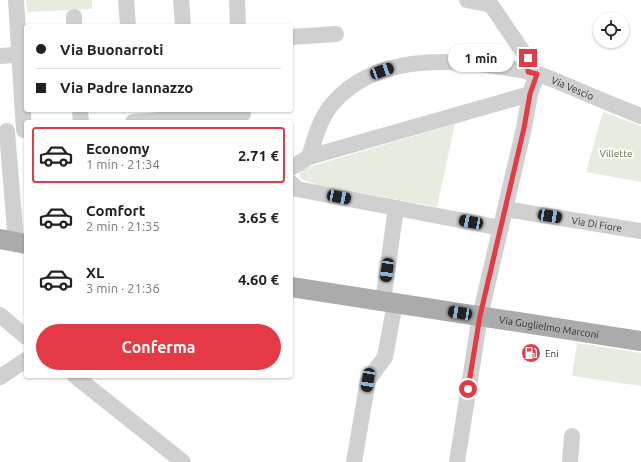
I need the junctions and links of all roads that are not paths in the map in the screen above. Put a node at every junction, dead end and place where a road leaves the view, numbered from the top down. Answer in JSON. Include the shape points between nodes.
{"nodes":[{"id":1,"x":16,"y":0,"type":"edge"},
{"id":2,"x":126,"y":0,"type":"edge"},
{"id":3,"x":181,"y":0,"type":"edge"},
{"id":4,"x":237,"y":0,"type":"edge"},
{"id":5,"x":467,"y":0,"type":"edge"},
{"id":6,"x":128,"y":24,"type":"edge"},
{"id":7,"x":183,"y":24,"type":"edge"},
{"id":8,"x":238,"y":24,"type":"edge"},
{"id":9,"x":336,"y":34,"type":"dead end"},
{"id":10,"x":293,"y":37,"type":"edge"},
{"id":11,"x":23,"y":55,"type":"edge"},
{"id":12,"x":0,"y":56,"type":"edge"},
{"id":13,"x":533,"y":73,"type":"junction"},
{"id":14,"x":24,"y":92,"type":"edge"},
{"id":15,"x":530,"y":94,"type":"junction"},
{"id":16,"x":242,"y":112,"type":"edge"},
{"id":17,"x":641,"y":116,"type":"edge"},
{"id":18,"x":189,"y":117,"type":"edge"},
{"id":19,"x":155,"y":120,"type":"edge"},
{"id":20,"x":24,"y":130,"type":"edge"},
{"id":21,"x":4,"y":131,"type":"edge"},
{"id":22,"x":309,"y":157,"type":"junction"},
{"id":23,"x":293,"y":167,"type":"edge"},
{"id":24,"x":293,"y":185,"type":"edge"},
{"id":25,"x":396,"y":208,"type":"junction"},
{"id":26,"x":505,"y":209,"type":"junction"},
{"id":27,"x":501,"y":228,"type":"junction"},
{"id":28,"x":641,"y":231,"type":"edge"},
{"id":29,"x":14,"y":242,"type":"edge"},
{"id":30,"x":293,"y":287,"type":"edge"},
{"id":31,"x":389,"y":302,"type":"junction"},
{"id":32,"x":0,"y":315,"type":"edge"},
{"id":33,"x":480,"y":316,"type":"junction"},
{"id":34,"x":24,"y":334,"type":"edge"},
{"id":35,"x":641,"y":341,"type":"edge"},
{"id":36,"x":24,"y":361,"type":"edge"},
{"id":37,"x":0,"y":377,"type":"edge"},
{"id":38,"x":78,"y":378,"type":"edge"},
{"id":39,"x":572,"y":436,"type":"dead end"},
{"id":40,"x":183,"y":462,"type":"edge"},
{"id":41,"x":354,"y":462,"type":"edge"},
{"id":42,"x":457,"y":462,"type":"edge"},
{"id":43,"x":570,"y":462,"type":"edge"}],
"edges":[{"from":1,"to":11,"type":"street"},
{"from":2,"to":6,"type":"street"},
{"from":3,"to":7,"type":"street"},
{"from":4,"to":8,"type":"street"},
{"from":5,"to":13,"type":"street","via":[[491,6],[528,58]]},
{"from":9,"to":10,"type":"street"},
{"from":11,"to":12,"type":"street"},
{"from":11,"to":14,"type":"street"},
{"from":13,"to":15,"type":"street"},
{"from":13,"to":17,"type":"street","name":"Via Vescio"},
{"from":13,"to":22,"type":"street","name":"Via Vescio","via":[[466,62],[422,62],[395,66],[368,76],[345,92],[325,114]]},
{"from":15,"to":22,"type":"street"},
{"from":15,"to":26,"type":"street"},
{"from":16,"to":18,"type":"street"},
{"from":18,"to":19,"type":"street"},
{"from":20,"to":21,"type":"street"},
{"from":21,"to":29,"type":"street"},
{"from":22,"to":23,"type":"street"},
{"from":24,"to":25,"type":"street","via":[[297,189]]},
{"from":25,"to":27,"type":"street"},
{"from":25,"to":31,"type":"street"},
{"from":26,"to":27,"type":"street"},
{"from":26,"to":28,"type":"street","name":"Via Di Fiore"},
{"from":27,"to":33,"type":"street"},
{"from":30,"to":31,"type":"main road","name":"Via Guglielmo Marconi"},
{"from":31,"to":33,"type":"main road","name":"Via Guglielmo Marconi"},
{"from":31,"to":41,"type":"street","via":[[386,357],[368,380]]},
{"from":32,"to":34,"type":"street"},
{"from":33,"to":35,"type":"main road","name":"Via Guglielmo Marconi"},
{"from":33,"to":42,"type":"street"},
{"from":36,"to":37,"type":"street"},
{"from":38,"to":40,"type":"street"},
{"from":39,"to":43,"type":"street"}]}
